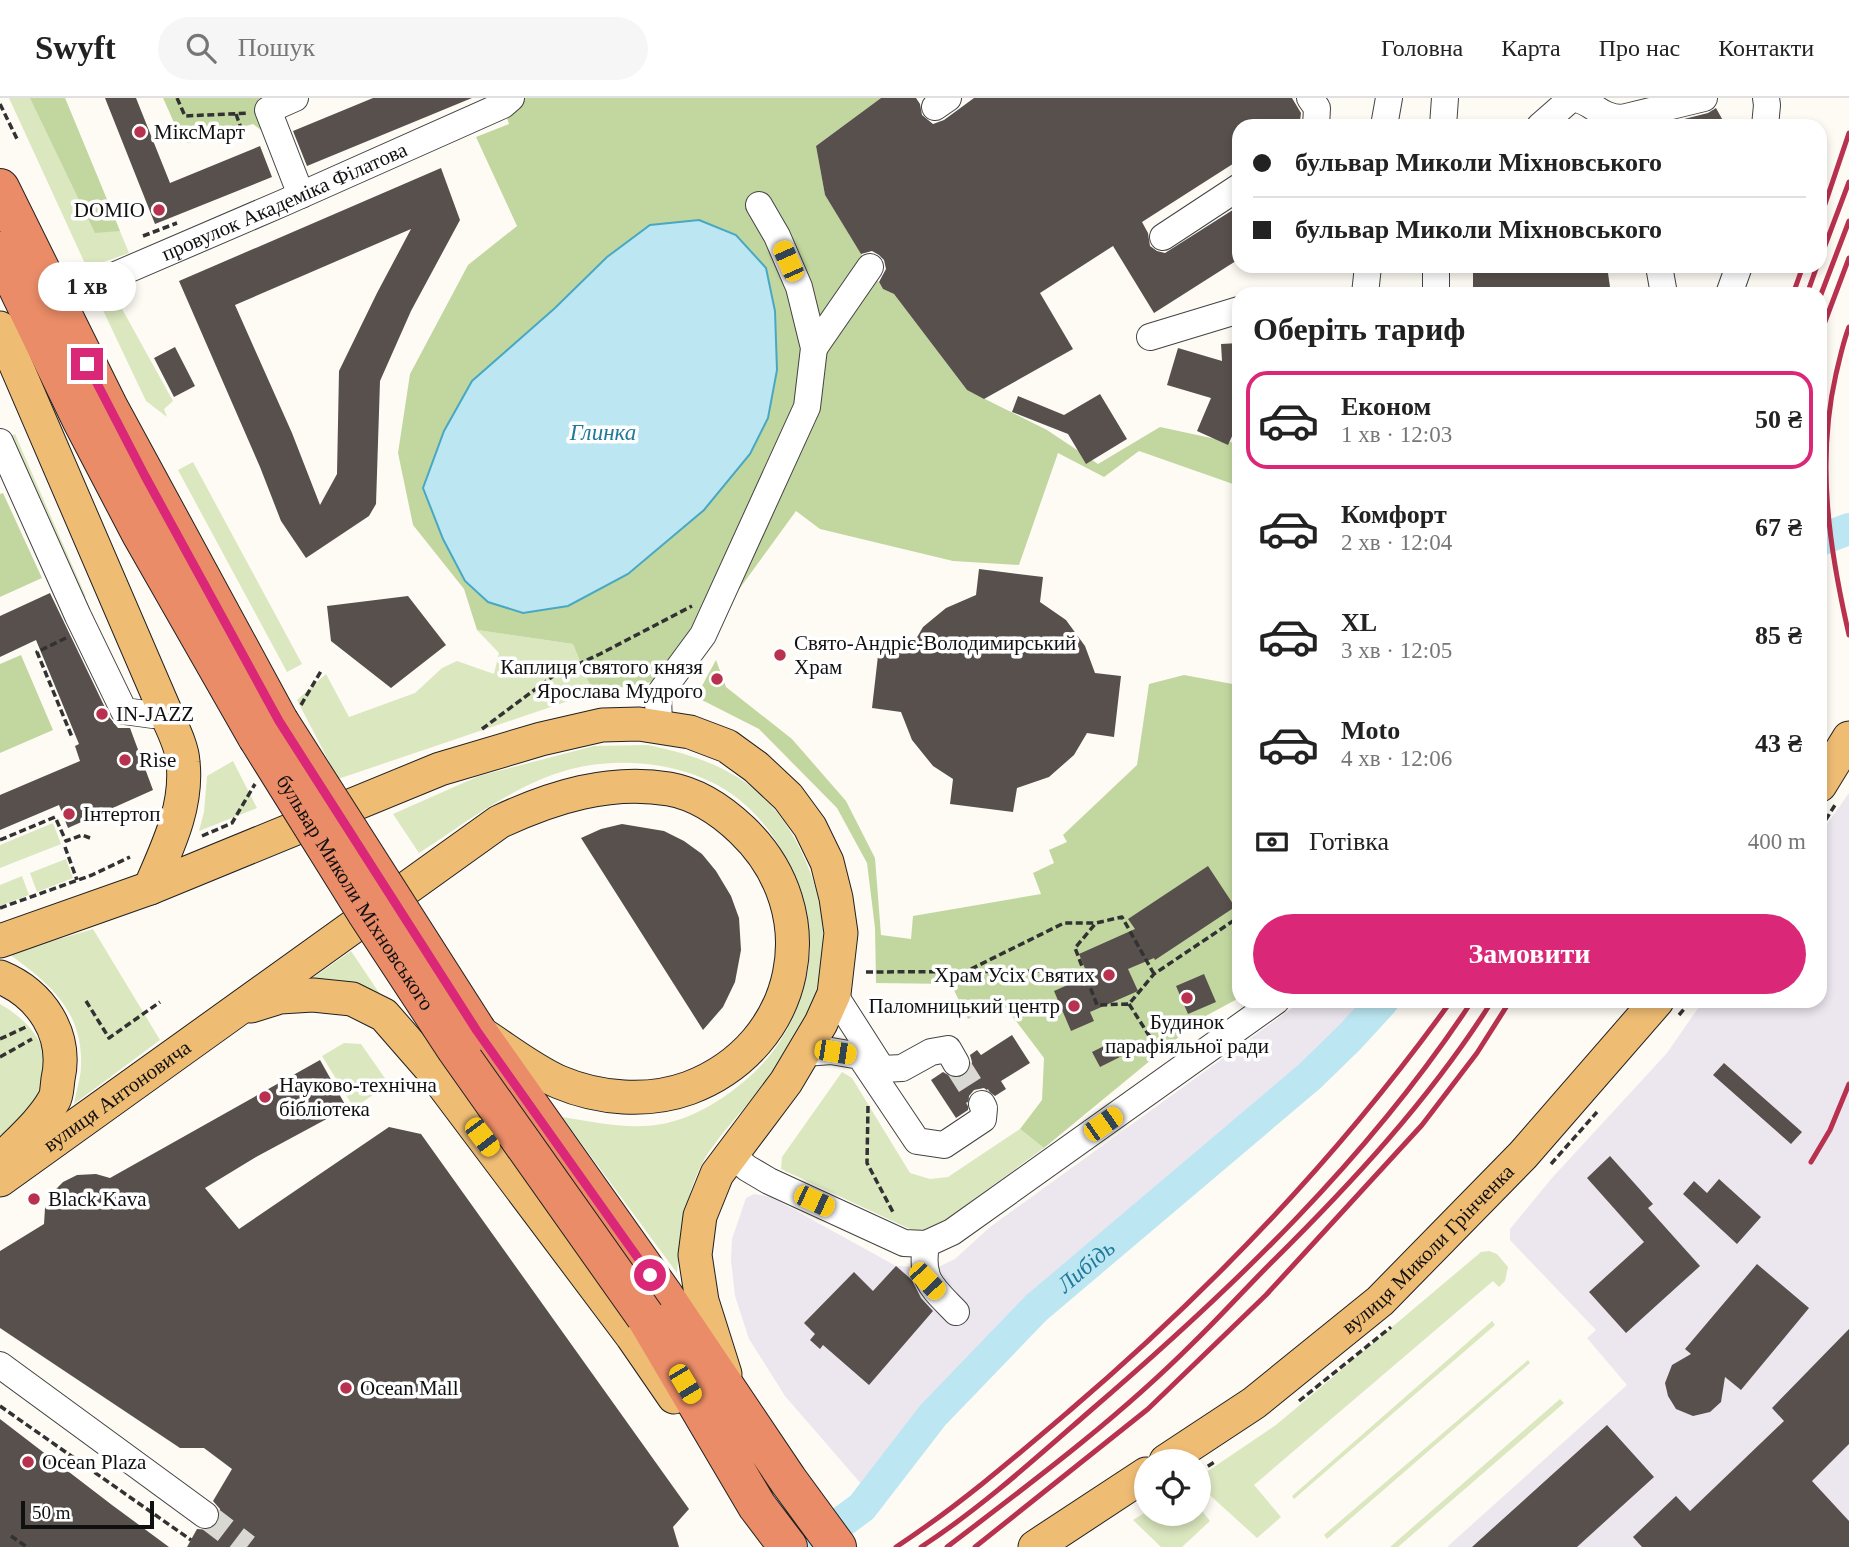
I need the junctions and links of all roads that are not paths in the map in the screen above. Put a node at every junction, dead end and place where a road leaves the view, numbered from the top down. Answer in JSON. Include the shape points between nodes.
{"nodes":[{"id":1,"x":295,"y":98,"type":"edge"},
{"id":2,"x":511,"y":98,"type":"edge"},
{"id":3,"x":1310,"y":98,"type":"edge"},
{"id":4,"x":1389,"y":98,"type":"edge"},
{"id":5,"x":1445,"y":98,"type":"edge"},
{"id":6,"x":1704,"y":98,"type":"edge"},
{"id":7,"x":1766,"y":98,"type":"edge"},
{"id":8,"x":1316,"y":119,"type":"edge"},
{"id":9,"x":1385,"y":119,"type":"edge"},
{"id":10,"x":1444,"y":119,"type":"edge"},
{"id":11,"x":1548,"y":119,"type":"edge"},
{"id":12,"x":1766,"y":119,"type":"edge"},
{"id":13,"x":0,"y":188,"type":"edge"},
{"id":14,"x":1232,"y":192,"type":"edge"},
{"id":15,"x":301,"y":195,"type":"junction"},
{"id":16,"x":759,"y":205,"type":"dead end"},
{"id":17,"x":1163,"y":237,"type":"dead end"},
{"id":18,"x":0,"y":251,"type":"edge"},
{"id":19,"x":870,"y":267,"type":"dead end"},
{"id":20,"x":55,"y":301,"type":"junction"},
{"id":21,"x":1232,"y":312,"type":"edge"},
{"id":22,"x":0,"y":328,"type":"edge"},
{"id":23,"x":1150,"y":337,"type":"dead end"},
{"id":24,"x":814,"y":348,"type":"junction"},
{"id":25,"x":0,"y":443,"type":"edge"},
{"id":26,"x":165,"y":711,"type":"junction"},
{"id":27,"x":659,"y":726,"type":"junction"},
{"id":28,"x":268,"y":729,"type":"junction"},
{"id":29,"x":1849,"y":738,"type":"edge"},
{"id":30,"x":1827,"y":774,"type":"edge"},
{"id":31,"x":150,"y":888,"type":"junction"},
{"id":32,"x":0,"y":941,"type":"edge"},
{"id":33,"x":0,"y":976,"type":"edge"},
{"id":34,"x":834,"y":994,"type":"junction"},
{"id":35,"x":1266,"y":1008,"type":"edge"},
{"id":36,"x":1651,"y":1008,"type":"edge"},
{"id":37,"x":233,"y":1011,"type":"junction"},
{"id":38,"x":477,"y":1031,"type":"junction"},
{"id":39,"x":805,"y":1053,"type":"junction"},
{"id":40,"x":957,"y":1063,"type":"tunnel mouth"},
{"id":41,"x":982,"y":1104,"type":"dead end"},
{"id":42,"x":732,"y":1155,"type":"junction"},
{"id":43,"x":0,"y":1161,"type":"edge"},
{"id":44,"x":0,"y":1180,"type":"edge"},
{"id":45,"x":926,"y":1244,"type":"junction"},
{"id":46,"x":655,"y":1307,"type":"junction"},
{"id":47,"x":956,"y":1312,"type":"dead end"},
{"id":48,"x":0,"y":1365,"type":"edge"},
{"id":49,"x":732,"y":1396,"type":"junction"},
{"id":50,"x":1184,"y":1449,"type":"edge"},
{"id":51,"x":725,"y":1452,"type":"junction"},
{"id":52,"x":1134,"y":1482,"type":"edge"},
{"id":53,"x":205,"y":1515,"type":"tunnel mouth"},
{"id":54,"x":788,"y":1547,"type":"edge"},
{"id":55,"x":837,"y":1547,"type":"edge"},
{"id":56,"x":1035,"y":1547,"type":"edge"}],
"edges":[{"from":1,"to":15,"type":"street","via":[[268,110]]},
{"from":2,"to":15,"type":"street","name":"провулок Академіка Філатова"},
{"from":3,"to":8,"type":"street","via":[[1317,108]]},
{"from":4,"to":9,"type":"street"},
{"from":5,"to":10,"type":"street"},
{"from":6,"to":11,"type":"street","via":[[1609,118],[1572,98]]},
{"from":7,"to":12,"type":"street"},
{"from":13,"to":20,"type":"highway","name":"бульвар Миколи Міхновського"},
{"from":14,"to":17,"type":"street"},
{"from":15,"to":20,"type":"street","name":"провулок Академіка Філатова"},
{"from":16,"to":24,"type":"street","via":[[799,287]]},
{"from":18,"to":28,"type":"highway","name":"бульвар Миколи Міхновського","via":[[140,532]]},
{"from":19,"to":24,"type":"street"},
{"from":20,"to":28,"type":"highway","name":"бульвар Миколи Міхновського"},
{"from":21,"to":23,"type":"street"},
{"from":22,"to":26,"type":"main road"},
{"from":24,"to":27,"type":"street","via":[[807,407],[703,635],[659,696]]},
{"from":25,"to":26,"type":"street","via":[[124,711],[153,715]]},
{"from":26,"to":31,"type":"main road","via":[[183,760],[184,793],[176,826]]},
{"from":27,"to":31,"type":"main road","via":[[602,725],[440,769]]},
{"from":27,"to":34,"type":"main road","via":[[727,746],[788,797],[810,827],[827,862],[836,898],[841,933]]},
{"from":28,"to":38,"type":"highway","name":"бульвар Миколи Міхновського","bridge":true},
{"from":28,"to":46,"type":"highway","name":"бульвар Миколи Міхновського","bridge":true,"via":[[366,912],[449,1038]]},
{"from":29,"to":30,"type":"main road"},
{"from":31,"to":32,"type":"main road"},
{"from":33,"to":43,"type":"main road","via":[[18,984],[47,1014],[57,1031],[61,1067],[54,1100]]},
{"from":34,"to":39,"type":"main road"},
{"from":34,"to":40,"type":"street","via":[[883,1069],[902,1069],[931,1052],[948,1049]]},
{"from":35,"to":45,"type":"street","via":[[952,1232]]},
{"from":36,"to":50,"type":"main road","name":"вулиця Миколи Грінченка","via":[[1522,1155],[1380,1301],[1254,1403]]},
{"from":37,"to":38,"type":"main road","name":"вулиця Антоновича","via":[[499,821],[567,795],[636,786],[670,789],[701,800],[750,838],[784,891],[793,950],[779,1006],[747,1053],[703,1082],[654,1096],[606,1095],[559,1082]]},
{"from":37,"to":44,"type":"main road","name":"вулиця Антоновича"},
{"from":37,"to":51,"type":"main road","via":[[280,998],[313,995],[352,999],[384,1015],[440,1081],[684,1412]]},
{"from":38,"to":46,"type":"highway","name":"бульвар Миколи Міхновського"},
{"from":39,"to":41,"type":"street","via":[[860,1056],[917,1140],[944,1145],[983,1119]]},
{"from":39,"to":42,"type":"main road"},
{"from":42,"to":45,"type":"street","via":[[769,1181],[904,1243]]},
{"from":42,"to":49,"type":"main road","via":[[716,1174],[700,1216],[695,1255],[702,1301]]},
{"from":45,"to":47,"type":"street","via":[[922,1264],[927,1281]]},
{"from":46,"to":49,"type":"highway","name":"бульвар Миколи Міхновського"},
{"from":46,"to":51,"type":"highway","name":"бульвар Миколи Міхновського"},
{"from":48,"to":53,"type":"street"},
{"from":49,"to":55,"type":"highway","name":"бульвар Миколи Міхновського"},
{"from":51,"to":54,"type":"highway","name":"бульвар Миколи Міхновського"},
{"from":52,"to":56,"type":"main road"}]}
